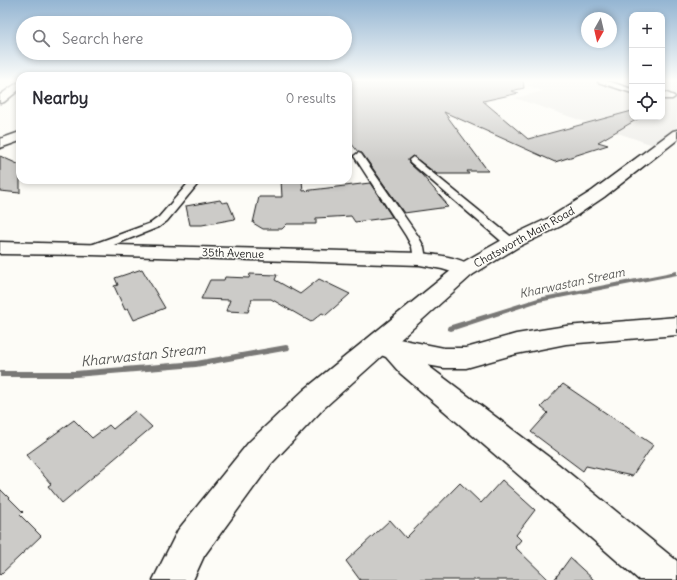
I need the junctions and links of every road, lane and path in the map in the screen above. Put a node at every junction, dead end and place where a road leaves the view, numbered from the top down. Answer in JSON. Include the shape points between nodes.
{"nodes":[{"id":1,"x":677,"y":134,"type":"edge"},
{"id":2,"x":16,"y":138,"type":"edge"},
{"id":3,"x":0,"y":144,"type":"edge"},
{"id":4,"x":358,"y":156,"type":"dead end"},
{"id":5,"x":413,"y":160,"type":"dead end"},
{"id":6,"x":193,"y":184,"type":"edge"},
{"id":7,"x":511,"y":243,"type":"junction"},
{"id":8,"x":0,"y":248,"type":"edge"},
{"id":9,"x":92,"y":248,"type":"junction"},
{"id":10,"x":420,"y":259,"type":"junction"},
{"id":11,"x":465,"y":270,"type":"junction"},
{"id":12,"x":677,"y":326,"type":"edge"},
{"id":13,"x":385,"y":347,"type":"junction"},
{"id":14,"x":173,"y":580,"type":"edge"},
{"id":15,"x":669,"y":580,"type":"edge"}],
"edges":[{"from":1,"to":7,"type":"street","name":"Chatsworth Main Road","via":[[598,194],[555,222]]},
{"from":2,"to":3,"type":"street"},
{"from":4,"to":10,"type":"lane","via":[[412,236],[418,247]]},
{"from":5,"to":7,"type":"lane"},
{"from":6,"to":9,"type":"lane","via":[[155,225]]},
{"from":7,"to":11,"type":"street","name":"Chatsworth Main Road"},
{"from":8,"to":9,"type":"street","name":"35th Avenue"},
{"from":9,"to":10,"type":"street","name":"35th Avenue"},
{"from":10,"to":11,"type":"street","name":"35th Avenue","via":[[446,263]]},
{"from":11,"to":13,"type":"street","name":"Chatsworth Main Road"},
{"from":12,"to":13,"type":"street","via":[[566,335],[516,344],[466,358],[444,358]]},
{"from":13,"to":14,"type":"street","name":"Chatsworth Main Road","via":[[314,399],[260,454],[191,543]]},
{"from":13,"to":15,"type":"street","via":[[546,476]]}]}
